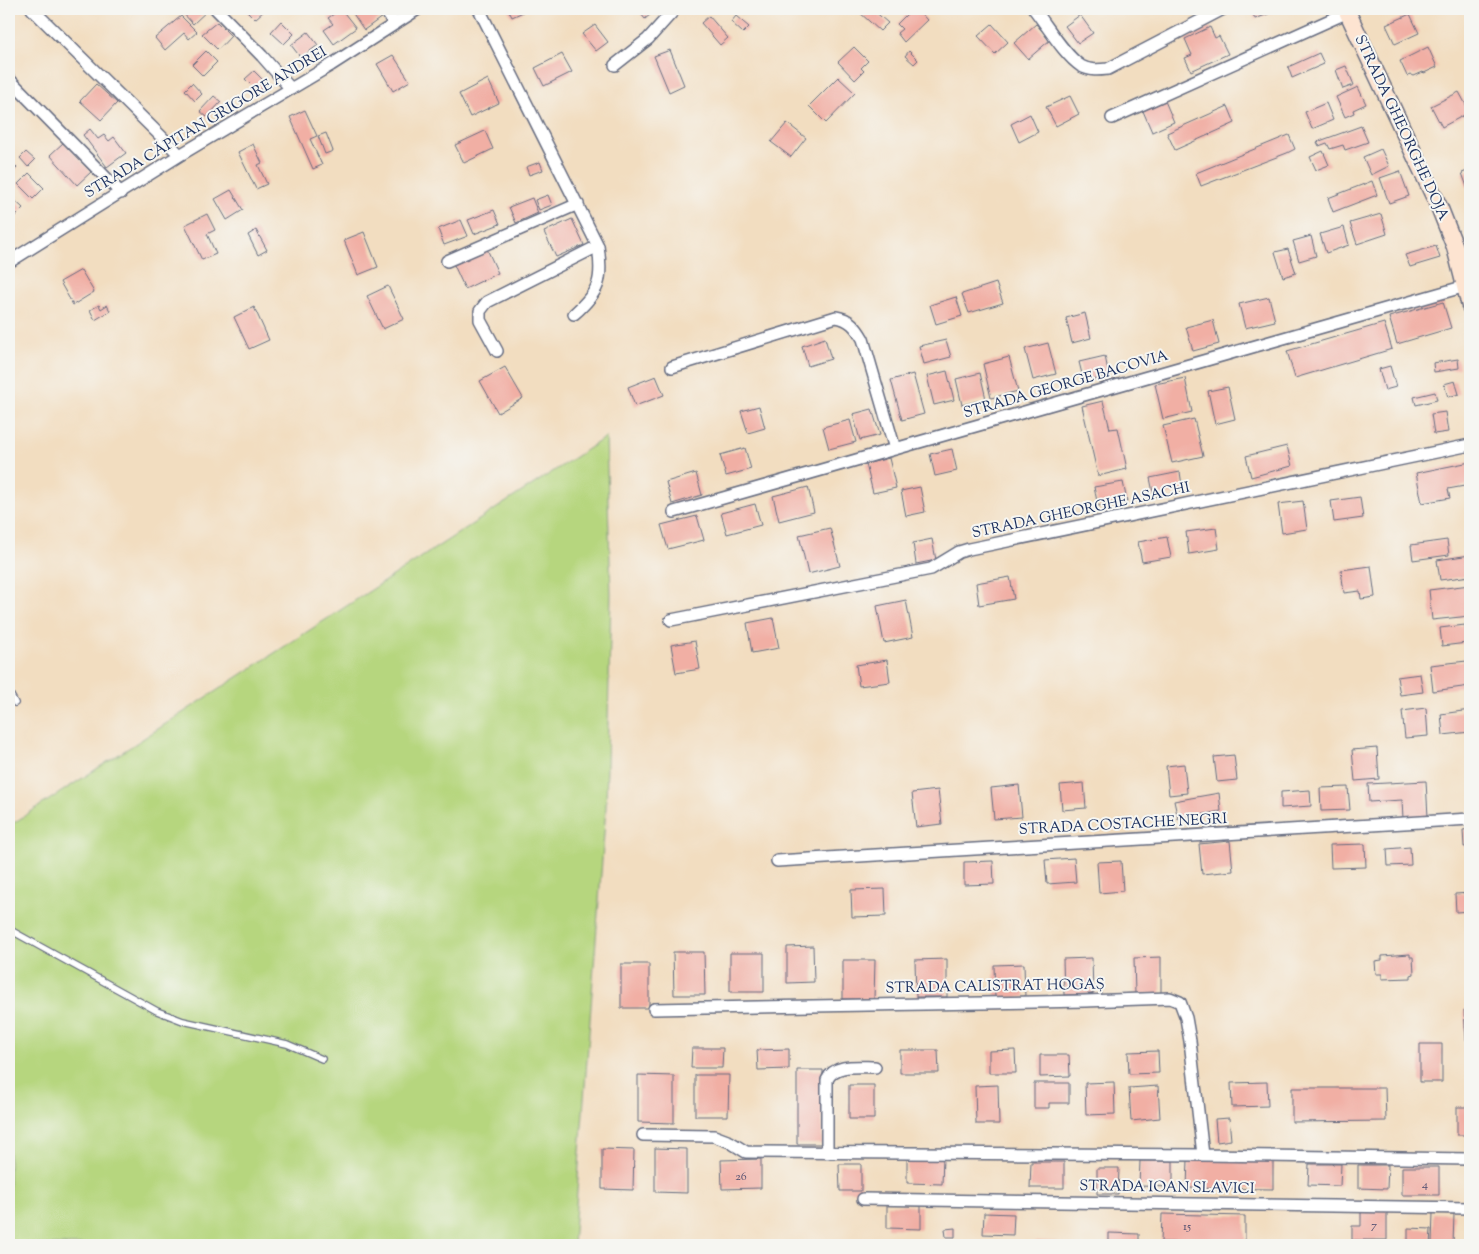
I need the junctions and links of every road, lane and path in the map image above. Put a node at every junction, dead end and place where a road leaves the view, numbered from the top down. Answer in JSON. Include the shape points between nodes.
{"nodes":[{"id":1,"x":32,"y":9,"type":"edge"},
{"id":2,"x":216,"y":9,"type":"edge"},
{"id":3,"x":384,"y":9,"type":"edge"},
{"id":4,"x":418,"y":9,"type":"edge"},
{"id":5,"x":479,"y":9,"type":"edge"},
{"id":6,"x":675,"y":9,"type":"edge"},
{"id":7,"x":1034,"y":9,"type":"edge"},
{"id":8,"x":1223,"y":9,"type":"edge"},
{"id":9,"x":1347,"y":10,"type":"edge"},
{"id":10,"x":395,"y":24,"type":"junction"},
{"id":11,"x":615,"y":65,"type":"dead end"},
{"id":12,"x":9,"y":79,"type":"edge"},
{"id":13,"x":291,"y":89,"type":"junction"},
{"id":14,"x":1112,"y":118,"type":"dead end"},
{"id":15,"x":180,"y":155,"type":"junction"},
{"id":16,"x":121,"y":193,"type":"junction"},
{"id":17,"x":578,"y":204,"type":"junction"},
{"id":18,"x":598,"y":246,"type":"junction"},
{"id":19,"x":447,"y":261,"type":"dead end"},
{"id":20,"x":9,"y":262,"type":"edge"},
{"id":21,"x":1466,"y":286,"type":"junction"},
{"id":22,"x":1470,"y":306,"type":"edge"},
{"id":23,"x":574,"y":314,"type":"dead end"},
{"id":24,"x":497,"y":351,"type":"dead end"},
{"id":25,"x":672,"y":367,"type":"dead end"},
{"id":26,"x":1470,"y":445,"type":"edge"},
{"id":27,"x":895,"y":449,"type":"junction"},
{"id":28,"x":674,"y":512,"type":"dead end"},
{"id":29,"x":672,"y":620,"type":"dead end"},
{"id":30,"x":9,"y":692,"type":"edge"},
{"id":31,"x":15,"y":703,"type":"dead end"},
{"id":32,"x":1470,"y":820,"type":"edge"},
{"id":33,"x":777,"y":861,"type":"dead end"},
{"id":34,"x":9,"y":926,"type":"edge"},
{"id":35,"x":654,"y":1009,"type":"dead end"},
{"id":36,"x":322,"y":1059,"type":"dead end"},
{"id":37,"x":875,"y":1067,"type":"dead end"},
{"id":38,"x":643,"y":1135,"type":"dead end"},
{"id":39,"x":827,"y":1153,"type":"junction"},
{"id":40,"x":1203,"y":1155,"type":"junction"},
{"id":41,"x":1470,"y":1159,"type":"edge"},
{"id":42,"x":863,"y":1199,"type":"dead end"},
{"id":43,"x":1470,"y":1208,"type":"edge"}],
"edges":[{"from":1,"to":15,"type":"street"},
{"from":2,"to":13,"type":"street"},
{"from":3,"to":10,"type":"street"},
{"from":4,"to":10,"type":"street","name":"STRADA CĂPITAN GRIGORE ANDREI"},
{"from":5,"to":17,"type":"street"},
{"from":6,"to":11,"type":"street","via":[[648,39]]},
{"from":7,"to":8,"type":"street","via":[[1070,56],[1080,65],[1098,70],[1108,69]]},
{"from":9,"to":14,"type":"street"},
{"from":9,"to":21,"type":"street","name":"STRADA GHEORGHE DOJA","via":[[1440,209]]},
{"from":10,"to":13,"type":"street","name":"STRADA CĂPITAN GRIGORE ANDREI"},
{"from":12,"to":16,"type":"street"},
{"from":13,"to":15,"type":"street","name":"STRADA CĂPITAN GRIGORE ANDREI"},
{"from":15,"to":16,"type":"street","name":"STRADA CĂPITAN GRIGORE ANDREI"},
{"from":16,"to":20,"type":"street","name":"STRADA CĂPITAN GRIGORE ANDREI"},
{"from":17,"to":18,"type":"street"},
{"from":17,"to":19,"type":"street"},
{"from":18,"to":23,"type":"street","via":[[598,286]]},
{"from":18,"to":24,"type":"street","via":[[486,302],[480,311],[480,320]]},
{"from":21,"to":22,"type":"street","name":"STRADA GHEORGHE DOJA"},
{"from":21,"to":27,"type":"street","name":"STRADA GEORGE BACOVIA"},
{"from":25,"to":27,"type":"street","via":[[836,317],[845,318],[856,326],[863,339]]},
{"from":26,"to":29,"type":"street","name":"STRADA GHEORGHE ASACHI","via":[[969,549],[931,570]]},
{"from":27,"to":28,"type":"street","name":"STRADA GEORGE BACOVIA"},
{"from":30,"to":31,"type":"lane"},
{"from":32,"to":33,"type":"street","name":"STRADA COSTACHE NEGRI"},
{"from":34,"to":36,"type":"lane","via":[[12,931],[157,1011],[183,1021],[287,1044]]},
{"from":35,"to":40,"type":"street","name":"STRADA CALISTRAT HOGAȘ","via":[[1170,998],[1180,1002],[1186,1018]]},
{"from":37,"to":39,"type":"street","via":[[844,1067],[829,1076]]},
{"from":38,"to":39,"type":"street","via":[[714,1136],[746,1152]]},
{"from":39,"to":40,"type":"street"},
{"from":40,"to":41,"type":"street"},
{"from":42,"to":43,"type":"street","name":"STRADA IOAN SLAVICI"}]}
